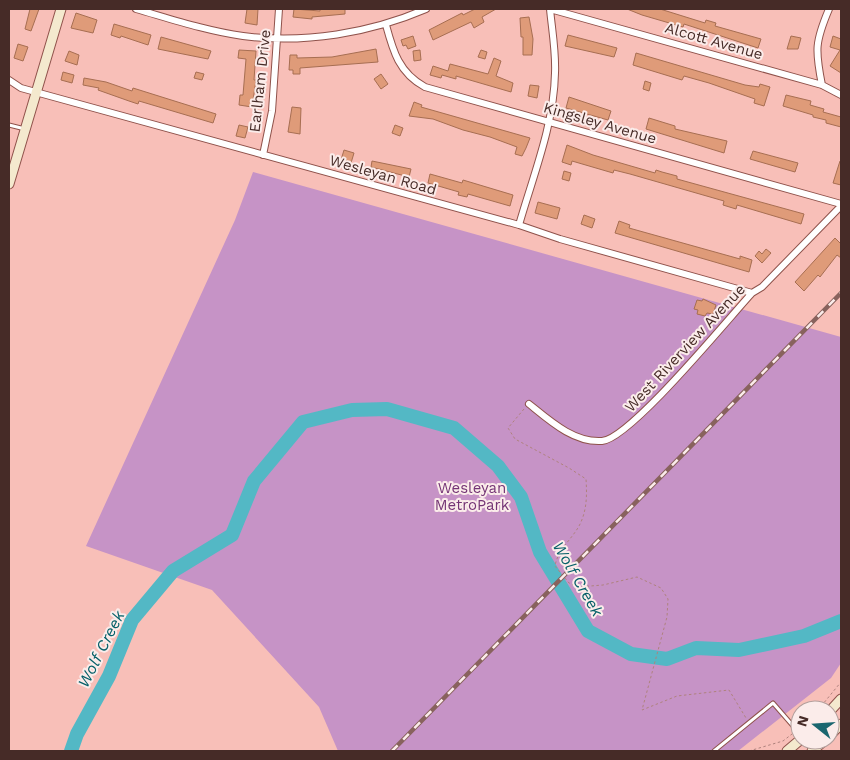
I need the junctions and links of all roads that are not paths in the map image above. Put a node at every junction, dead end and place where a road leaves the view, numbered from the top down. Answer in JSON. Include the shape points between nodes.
{"nodes":[{"id":1,"x":61,"y":9,"type":"edge"},
{"id":2,"x":136,"y":9,"type":"edge"},
{"id":3,"x":279,"y":9,"type":"edge"},
{"id":4,"x":426,"y":9,"type":"edge"},
{"id":5,"x":550,"y":9,"type":"edge"},
{"id":6,"x":830,"y":9,"type":"edge"},
{"id":7,"x":386,"y":25,"type":"junction"},
{"id":8,"x":278,"y":38,"type":"junction"},
{"id":9,"x":9,"y":80,"type":"edge"},
{"id":10,"x":822,"y":85,"type":"junction"},
{"id":11,"x":36,"y":92,"type":"junction"},
{"id":12,"x":841,"y":95,"type":"edge"},
{"id":13,"x":548,"y":122,"type":"junction"},
{"id":14,"x":9,"y":125,"type":"edge"},
{"id":15,"x":25,"y":129,"type":"junction"},
{"id":16,"x":264,"y":155,"type":"junction"},
{"id":17,"x":9,"y":184,"type":"edge"},
{"id":18,"x":841,"y":205,"type":"edge"},
{"id":19,"x":519,"y":225,"type":"junction"},
{"id":20,"x":752,"y":292,"type":"junction"},
{"id":21,"x":529,"y":404,"type":"road end"},
{"id":22,"x":790,"y":723,"type":"edge"},
{"id":23,"x":714,"y":751,"type":"edge"}],
"edges":[{"from":1,"to":11,"type":"street"},
{"from":2,"to":8,"type":"street","via":[[243,36]]},
{"from":3,"to":8,"type":"street","name":"Earlham Drive"},
{"from":4,"to":7,"type":"street"},
{"from":5,"to":10,"type":"street","name":"Alcott Avenue"},
{"from":5,"to":13,"type":"street","via":[[555,74]]},
{"from":6,"to":10,"type":"street","via":[[821,28],[817,48]]},
{"from":7,"to":8,"type":"street","via":[[324,36]]},
{"from":7,"to":13,"type":"street","name":"Kingsley Avenue","via":[[397,61],[418,83]]},
{"from":8,"to":16,"type":"street","name":"Earlham Drive","via":[[272,111]]},
{"from":9,"to":11,"type":"street","name":"Wesleyan Road"},
{"from":10,"to":12,"type":"street","name":"Alcott Avenue"},
{"from":11,"to":15,"type":"street"},
{"from":11,"to":16,"type":"street","name":"Wesleyan Road"},
{"from":13,"to":18,"type":"street","name":"Kingsley Avenue"},
{"from":13,"to":19,"type":"street"},
{"from":14,"to":15,"type":"lane"},
{"from":15,"to":17,"type":"street"},
{"from":16,"to":19,"type":"street","name":"Wesleyan Road"},
{"from":18,"to":20,"type":"street","name":"West Riverview Avenue","via":[[762,287]]},
{"from":19,"to":20,"type":"street","name":"Wesleyan Road"},
{"from":20,"to":21,"type":"street","name":"West Riverview Avenue","via":[[621,434],[604,441],[586,440],[552,423]]},
{"from":22,"to":23,"type":"lane","via":[[773,703]]}]}
